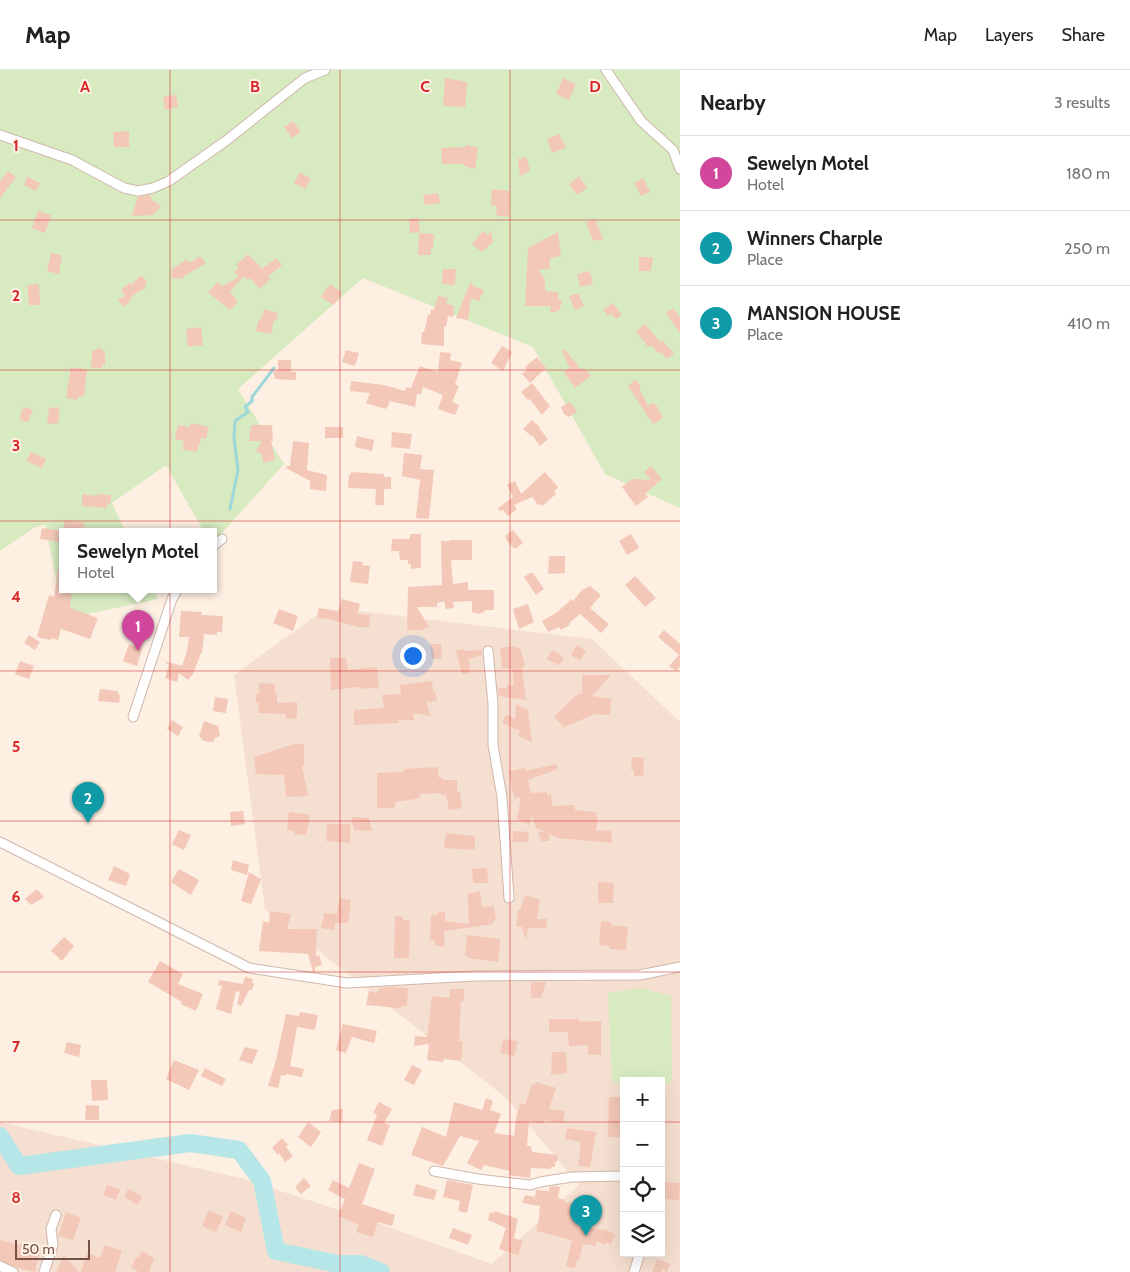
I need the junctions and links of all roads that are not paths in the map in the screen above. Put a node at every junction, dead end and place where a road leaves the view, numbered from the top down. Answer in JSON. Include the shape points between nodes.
{"nodes":[{"id":1,"x":325,"y":70,"type":"edge"},
{"id":2,"x":606,"y":70,"type":"edge"},
{"id":3,"x":0,"y":135,"type":"edge"},
{"id":4,"x":680,"y":168,"type":"edge"},
{"id":5,"x":222,"y":539,"type":"dead end"},
{"id":6,"x":217,"y":543,"type":"edge"},
{"id":7,"x":176,"y":593,"type":"edge"},
{"id":8,"x":488,"y":651,"type":"dead end"},
{"id":9,"x":133,"y":717,"type":"dead end"},
{"id":10,"x":0,"y":842,"type":"edge"},
{"id":11,"x":509,"y":898,"type":"dead end"},
{"id":12,"x":680,"y":967,"type":"edge"},
{"id":13,"x":434,"y":1171,"type":"dead end"},
{"id":14,"x":620,"y":1176,"type":"edge"},
{"id":15,"x":56,"y":1214,"type":"dead end"},
{"id":16,"x":639,"y":1257,"type":"edge"},
{"id":17,"x":0,"y":1266,"type":"edge"},
{"id":18,"x":13,"y":1272,"type":"edge"},
{"id":19,"x":44,"y":1272,"type":"edge"},
{"id":20,"x":634,"y":1272,"type":"edge"}],
"edges":[{"from":1,"to":3,"type":"street","via":[[305,78],[170,181],[138,191],[124,188],[72,160]]},
{"from":2,"to":4,"type":"street","via":[[641,121],[673,150]]},
{"from":5,"to":6,"type":"street"},
{"from":7,"to":9,"type":"street"},
{"from":8,"to":11,"type":"street","via":[[493,745],[502,797]]},
{"from":10,"to":12,"type":"street","via":[[249,968],[347,983],[474,976],[640,975]]},
{"from":13,"to":14,"type":"street","via":[[530,1185],[572,1177]]},
{"from":15,"to":19,"type":"street","via":[[51,1229],[53,1245]]},
{"from":16,"to":20,"type":"street"},
{"from":17,"to":18,"type":"street"}]}
